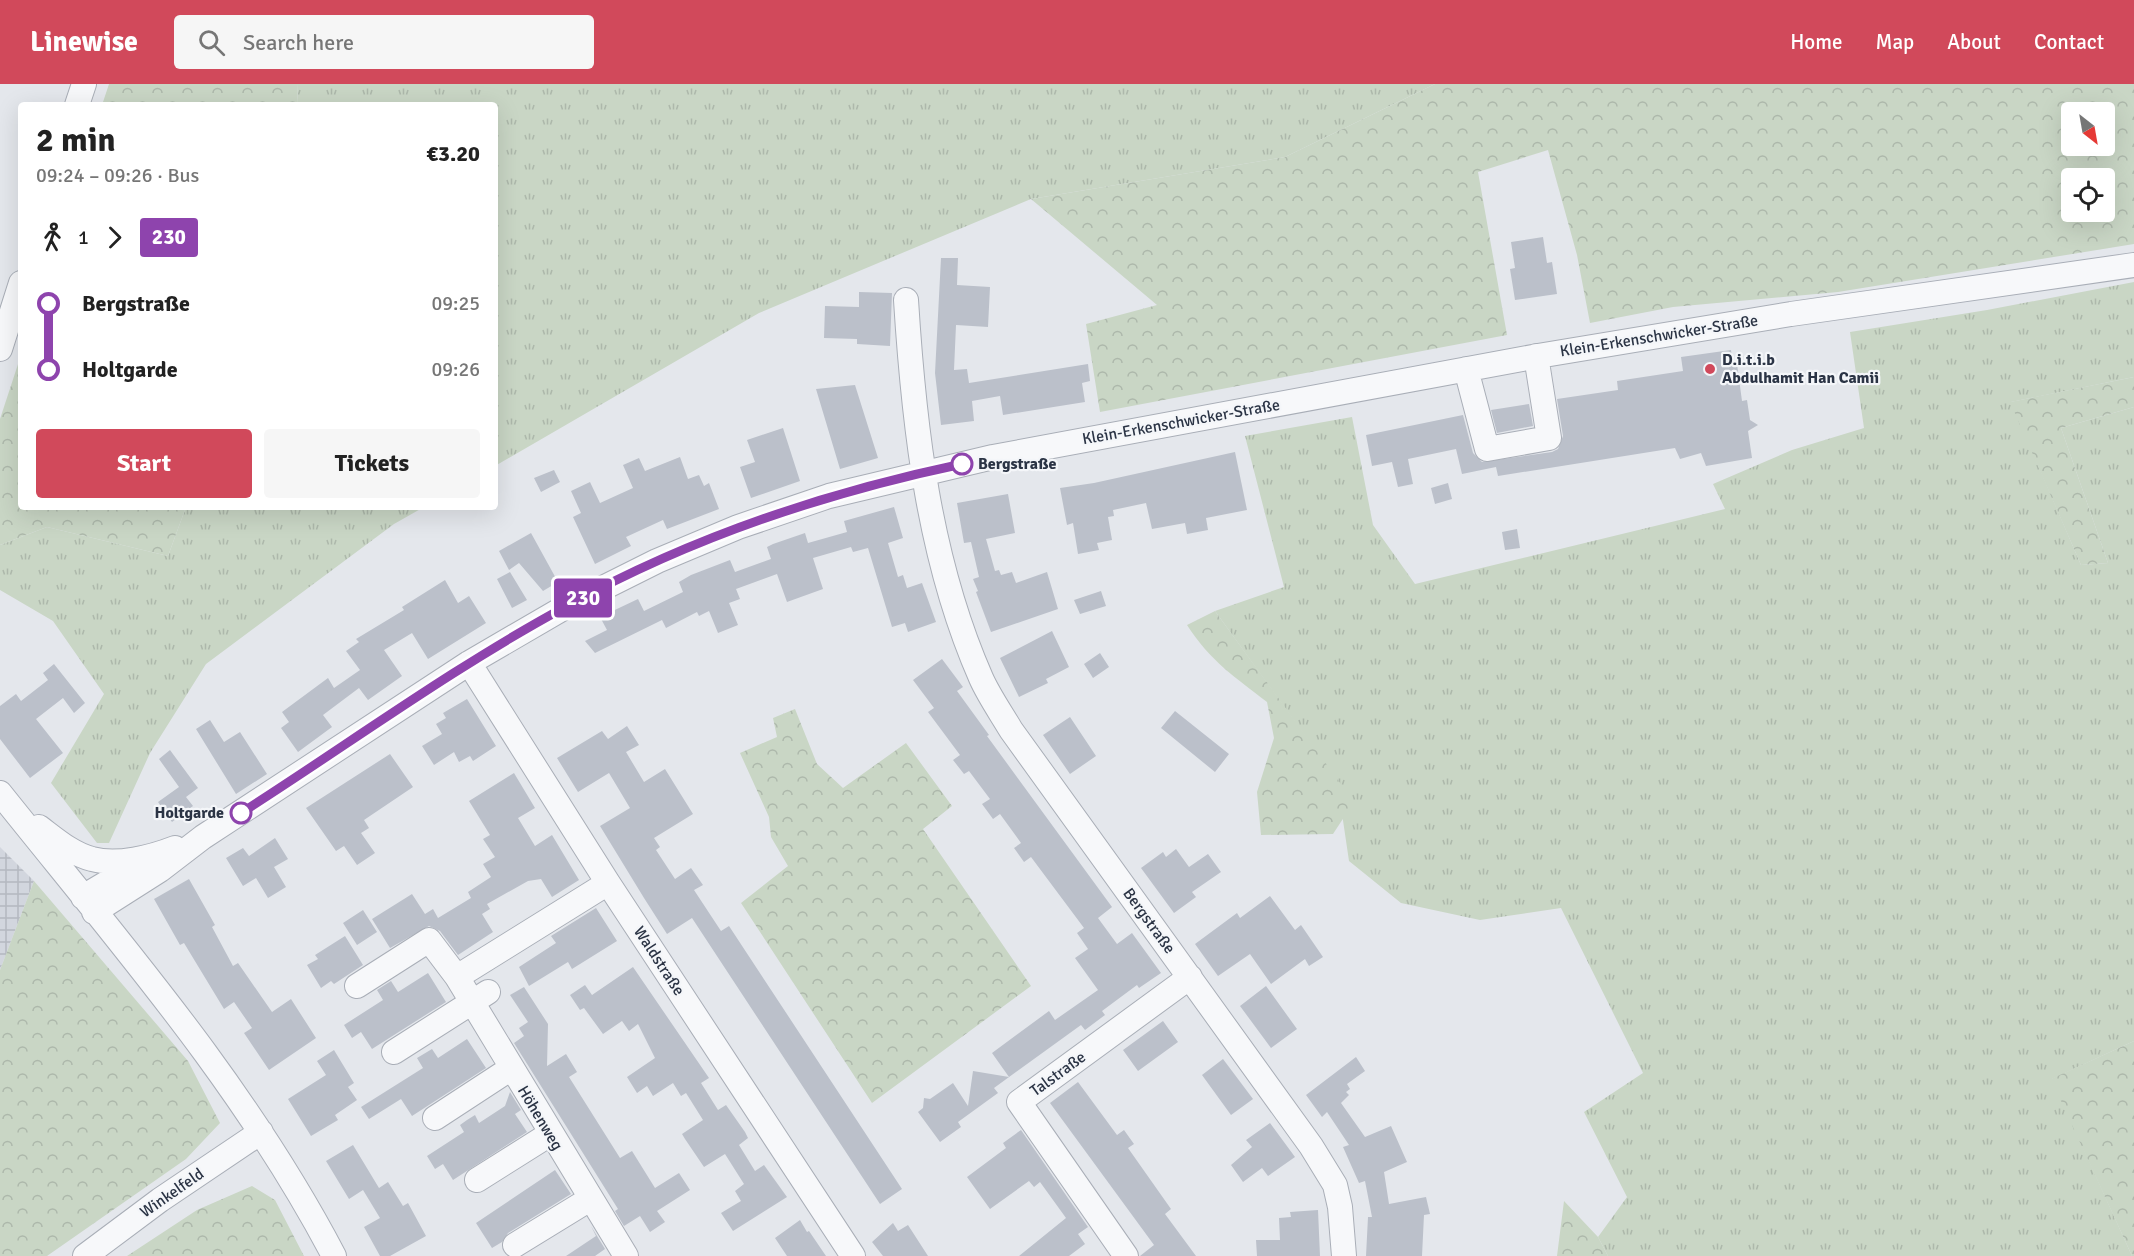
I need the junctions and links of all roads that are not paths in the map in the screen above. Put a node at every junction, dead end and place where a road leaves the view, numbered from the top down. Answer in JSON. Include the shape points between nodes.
{"nodes":[{"id":1,"x":84,"y":84,"type":"edge"},
{"id":2,"x":78,"y":102,"type":"edge"},
{"id":3,"x":2134,"y":265,"type":"edge"},
{"id":4,"x":18,"y":292,"type":"edge"},
{"id":5,"x":906,"y":300,"type":"dead end"},
{"id":6,"x":0,"y":349,"type":"edge"},
{"id":7,"x":1536,"y":356,"type":"junction"},
{"id":8,"x":1466,"y":369,"type":"junction"},
{"id":9,"x":924,"y":472,"type":"junction"},
{"id":10,"x":469,"y":663,"type":"junction"},
{"id":11,"x":4,"y":798,"type":"edge"},
{"id":12,"x":204,"y":837,"type":"junction"},
{"id":13,"x":147,"y":859,"type":"junction"},
{"id":14,"x":608,"y":883,"type":"junction"},
{"id":15,"x":89,"y":904,"type":"junction"},
{"id":16,"x":457,"y":977,"type":"junction"},
{"id":17,"x":1190,"y":977,"type":"junction"},
{"id":18,"x":357,"y":986,"type":"dead end"},
{"id":19,"x":480,"y":997,"type":"junction"},
{"id":20,"x":394,"y":1052,"type":"dead end"},
{"id":21,"x":510,"y":1069,"type":"junction"},
{"id":22,"x":435,"y":1118,"type":"dead end"},
{"id":23,"x":261,"y":1132,"type":"junction"},
{"id":24,"x":550,"y":1134,"type":"junction"},
{"id":25,"x":477,"y":1180,"type":"dead end"},
{"id":26,"x":590,"y":1199,"type":"junction"},
{"id":27,"x":515,"y":1245,"type":"dead end"},
{"id":28,"x":85,"y":1256,"type":"edge"},
{"id":29,"x":334,"y":1256,"type":"edge"},
{"id":30,"x":626,"y":1256,"type":"edge"},
{"id":31,"x":853,"y":1256,"type":"edge"},
{"id":32,"x":1126,"y":1256,"type":"edge"},
{"id":33,"x":1344,"y":1256,"type":"edge"}],
"edges":[{"from":1,"to":2,"type":"street"},
{"from":3,"to":7,"type":"street","name":"Klein-Erkenschwicker-Straße","via":[[1791,314]]},
{"from":4,"to":6,"type":"street"},
{"from":5,"to":9,"type":"street","name":"Bergstraße","via":[[910,374]]},
{"from":7,"to":8,"type":"street","name":"Klein-Erkenschwicker-Straße"},
{"from":7,"to":8,"type":"street","via":[[1549,438],[1488,449]]},
{"from":8,"to":9,"type":"street","name":"Klein-Erkenschwicker-Straße"},
{"from":9,"to":10,"type":"street","name":"Klein-Erkenschwicker-Straße","via":[[829,496],[738,527],[657,561],[567,606]]},
{"from":9,"to":17,"type":"street","name":"Bergstraße","via":[[944,573],[981,679],[1011,730]]},
{"from":10,"to":12,"type":"street","name":"Klein-Erkenschwicker-Straße"},
{"from":10,"to":14,"type":"street","name":"Waldstraße"},
{"from":11,"to":13,"type":"street","name":"Klein-Erkenschwicker-Straße","via":[[68,849],[92,860]]},
{"from":11,"to":15,"type":"street"},
{"from":12,"to":13,"type":"street","name":"Klein-Erkenschwicker-Straße"},
{"from":12,"to":15,"type":"street","name":"Klein-Erkenschwicker-Straße","via":[[160,870]]},
{"from":13,"to":15,"type":"street","name":"Klein-Erkenschwicker-Straße"},
{"from":14,"to":16,"type":"street"},
{"from":14,"to":31,"type":"street","name":"Waldstraße"},
{"from":15,"to":23,"type":"street","via":[[170,1004]]},
{"from":16,"to":18,"type":"street","name":"Höhenweg","via":[[429,940]]},
{"from":16,"to":19,"type":"street","name":"Höhenweg"},
{"from":17,"to":32,"type":"street","name":"Talstraße","via":[[1019,1102]]},
{"from":17,"to":33,"type":"street","name":"Bergstraße","via":[[1335,1185]]},
{"from":19,"to":20,"type":"street"},
{"from":19,"to":21,"type":"street","name":"Höhenweg"},
{"from":21,"to":22,"type":"street"},
{"from":21,"to":24,"type":"street","name":"Höhenweg"},
{"from":23,"to":28,"type":"street","name":"Winkelfeld"},
{"from":23,"to":29,"type":"street"},
{"from":24,"to":25,"type":"street"},
{"from":24,"to":26,"type":"street","name":"Höhenweg"},
{"from":26,"to":27,"type":"street"},
{"from":26,"to":30,"type":"street","name":"Höhenweg"}]}
